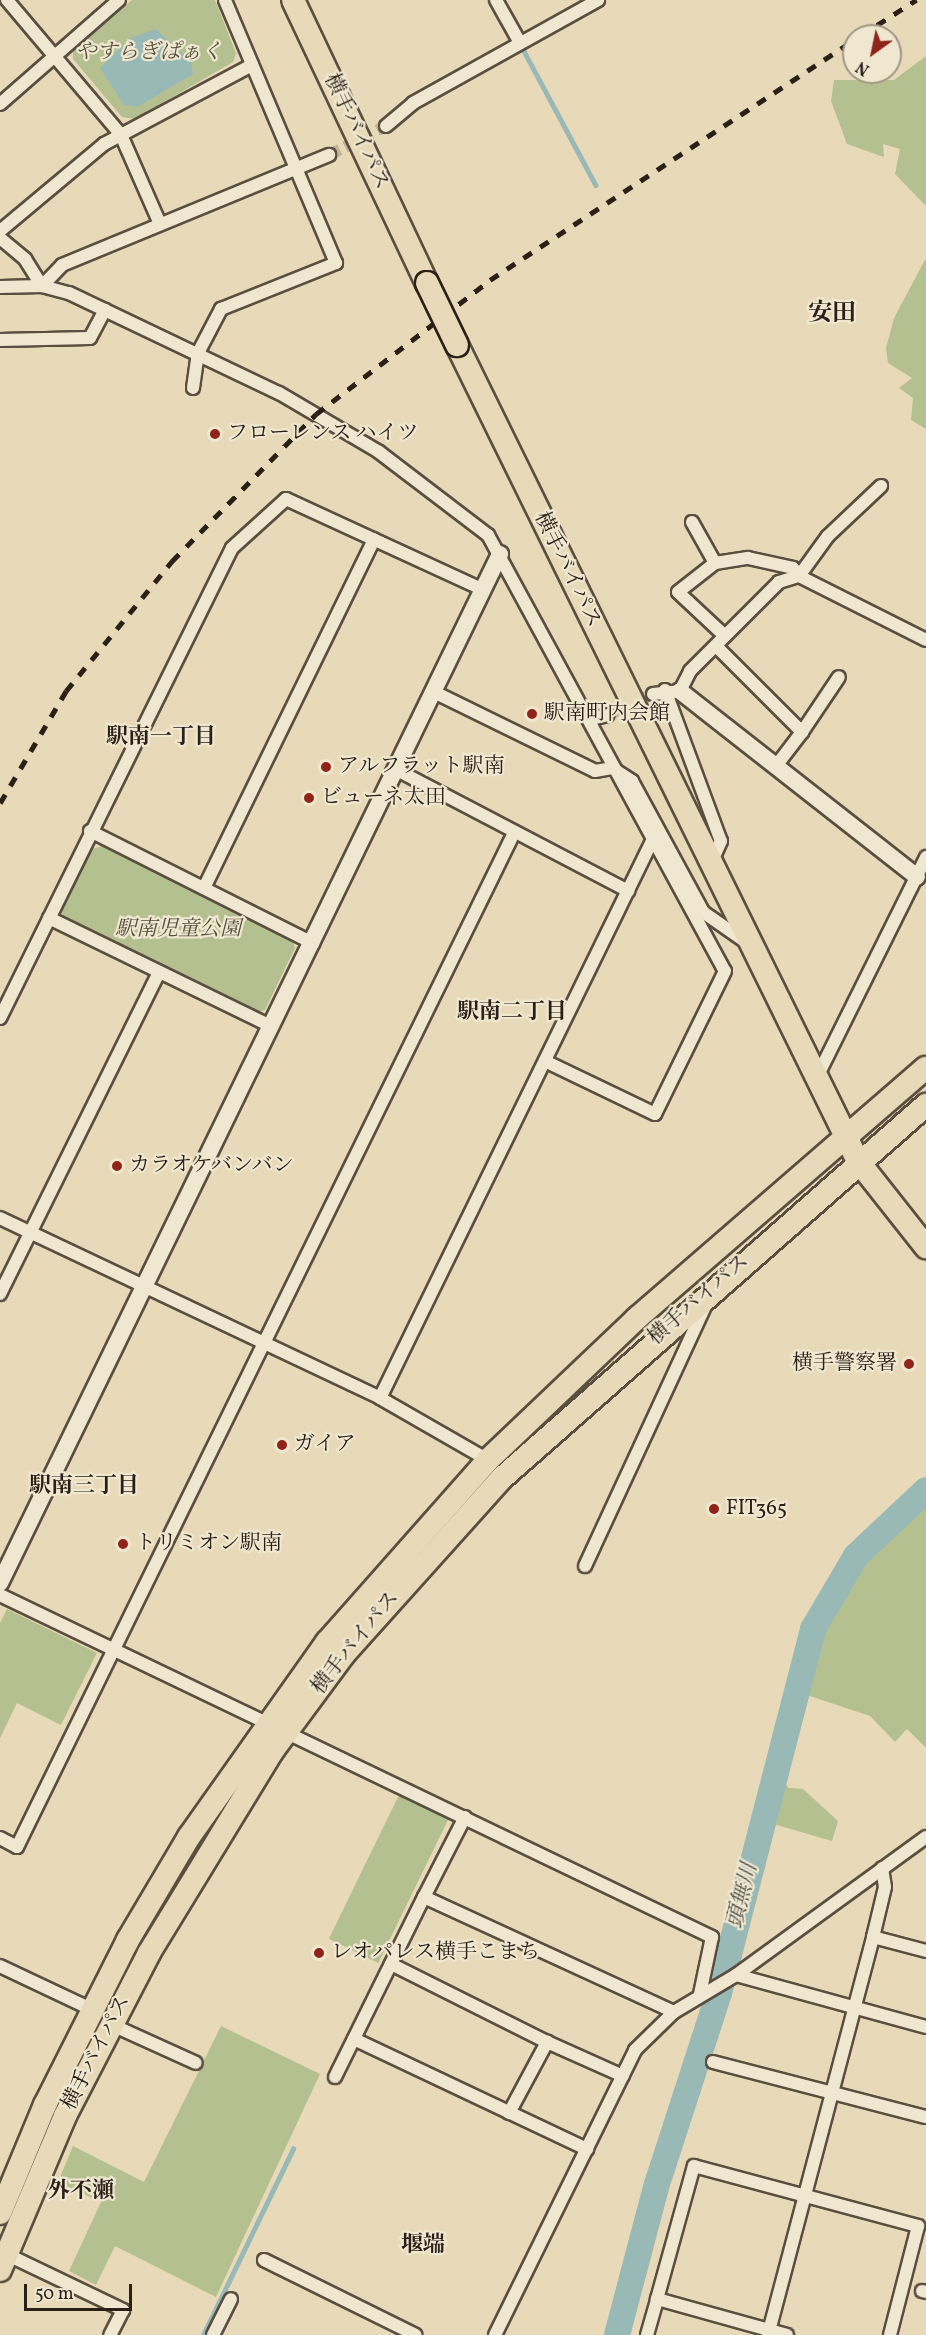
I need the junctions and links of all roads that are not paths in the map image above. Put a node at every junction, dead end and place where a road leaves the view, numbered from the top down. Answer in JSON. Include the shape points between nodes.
{"nodes":[{"id":1,"x":7,"y":0,"type":"edge"},
{"id":2,"x":119,"y":0,"type":"edge"},
{"id":3,"x":225,"y":0,"type":"edge"},
{"id":4,"x":293,"y":0,"type":"edge"},
{"id":5,"x":496,"y":0,"type":"edge"},
{"id":6,"x":598,"y":0,"type":"edge"},
{"id":7,"x":519,"y":41,"type":"junction"},
{"id":8,"x":55,"y":56,"type":"junction"},
{"id":9,"x":252,"y":65,"type":"junction"},
{"id":10,"x":0,"y":104,"type":"edge"},
{"id":11,"x":386,"y":126,"type":"tunnel mouth"},
{"id":12,"x":121,"y":135,"type":"junction"},
{"id":13,"x":329,"y":155,"type":"tunnel mouth"},
{"id":14,"x":294,"y":170,"type":"junction"},
{"id":15,"x":160,"y":224,"type":"junction"},
{"id":16,"x":0,"y":231,"type":"edge"},
{"id":17,"x":0,"y":238,"type":"edge"},
{"id":18,"x":42,"y":286,"type":"junction"},
{"id":19,"x":0,"y":287,"type":"edge"},
{"id":20,"x":105,"y":310,"type":"junction"},
{"id":21,"x":0,"y":340,"type":"edge"},
{"id":22,"x":198,"y":353,"type":"junction"},
{"id":23,"x":193,"y":388,"type":"dead end"},
{"id":24,"x":881,"y":486,"type":"dead end"},
{"id":25,"x":692,"y":522,"type":"dead end"},
{"id":26,"x":374,"y":539,"type":"junction"},
{"id":27,"x":500,"y":554,"type":"junction"},
{"id":28,"x":715,"y":563,"type":"junction"},
{"id":29,"x":799,"y":576,"type":"junction"},
{"id":30,"x":484,"y":590,"type":"junction"},
{"id":31,"x":725,"y":636,"type":"junction"},
{"id":32,"x":926,"y":639,"type":"edge"},
{"id":33,"x":716,"y":646,"type":"junction"},
{"id":34,"x":839,"y":677,"type":"dead end"},
{"id":35,"x":434,"y":692,"type":"junction"},
{"id":36,"x":666,"y":692,"type":"junction"},
{"id":37,"x":608,"y":715,"type":"tunnel mouth"},
{"id":38,"x":591,"y":719,"type":"junction"},
{"id":39,"x":802,"y":732,"type":"junction"},
{"id":40,"x":776,"y":766,"type":"junction"},
{"id":41,"x":612,"y":768,"type":"junction"},
{"id":42,"x":397,"y":770,"type":"junction"},
{"id":43,"x":90,"y":831,"type":"junction"},
{"id":44,"x":514,"y":832,"type":"junction"},
{"id":45,"x":651,"y":843,"type":"junction"},
{"id":46,"x":926,"y":857,"type":"edge"},
{"id":47,"x":710,"y":866,"type":"junction"},
{"id":48,"x":921,"y":880,"type":"edge"},
{"id":49,"x":204,"y":888,"type":"junction"},
{"id":50,"x":628,"y":891,"type":"junction"},
{"id":51,"x":49,"y":918,"type":"junction"},
{"id":52,"x":314,"y":943,"type":"junction"},
{"id":53,"x":747,"y":943,"type":"junction"},
{"id":54,"x":159,"y":972,"type":"junction"},
{"id":55,"x":0,"y":1018,"type":"edge"},
{"id":56,"x":272,"y":1027,"type":"junction"},
{"id":57,"x":545,"y":1061,"type":"junction"},
{"id":58,"x":926,"y":1068,"type":"edge"},
{"id":59,"x":816,"y":1079,"type":"junction"},
{"id":60,"x":926,"y":1105,"type":"edge"},
{"id":61,"x":847,"y":1136,"type":"junction"},
{"id":62,"x":858,"y":1161,"type":"junction"},
{"id":63,"x":0,"y":1218,"type":"edge"},
{"id":64,"x":30,"y":1233,"type":"junction"},
{"id":65,"x":926,"y":1247,"type":"edge"},
{"id":66,"x":145,"y":1287,"type":"junction"},
{"id":67,"x":712,"y":1288,"type":"junction"},
{"id":68,"x":0,"y":1294,"type":"edge"},
{"id":69,"x":262,"y":1343,"type":"junction"},
{"id":70,"x":380,"y":1398,"type":"junction"},
{"id":71,"x":488,"y":1460,"type":"junction"},
{"id":72,"x":585,"y":1566,"type":"dead end"},
{"id":73,"x":0,"y":1583,"type":"edge"},
{"id":74,"x":0,"y":1594,"type":"edge"},
{"id":75,"x":115,"y":1649,"type":"junction"},
{"id":76,"x":276,"y":1727,"type":"junction"},
{"id":77,"x":465,"y":1817,"type":"junction"},
{"id":78,"x":926,"y":1837,"type":"edge"},
{"id":79,"x":0,"y":1838,"type":"edge"},
{"id":80,"x":882,"y":1868,"type":"junction"},
{"id":81,"x":424,"y":1897,"type":"junction"},
{"id":82,"x":873,"y":1937,"type":"junction"},
{"id":83,"x":926,"y":1952,"type":"edge"},
{"id":84,"x":391,"y":1965,"type":"junction"},
{"id":85,"x":0,"y":1966,"type":"edge"},
{"id":86,"x":736,"y":1975,"type":"junction"},
{"id":87,"x":700,"y":1994,"type":"junction"},
{"id":88,"x":854,"y":2009,"type":"junction"},
{"id":89,"x":91,"y":2010,"type":"junction"},
{"id":90,"x":674,"y":2013,"type":"junction"},
{"id":91,"x":110,"y":2024,"type":"junction"},
{"id":92,"x":926,"y":2027,"type":"edge"},
{"id":93,"x":354,"y":2039,"type":"junction"},
{"id":94,"x":547,"y":2042,"type":"junction"},
{"id":95,"x":713,"y":2062,"type":"dead end"},
{"id":96,"x":196,"y":2063,"type":"dead end"},
{"id":97,"x":623,"y":2076,"type":"junction"},
{"id":98,"x":335,"y":2078,"type":"dead end"},
{"id":99,"x":831,"y":2093,"type":"junction"},
{"id":100,"x":509,"y":2113,"type":"junction"},
{"id":101,"x":926,"y":2117,"type":"edge"},
{"id":102,"x":587,"y":2149,"type":"junction"},
{"id":103,"x":805,"y":2196,"type":"junction"},
{"id":104,"x":0,"y":2213,"type":"edge"},
{"id":105,"x":264,"y":2260,"type":"dead end"},
{"id":106,"x":3,"y":2262,"type":"edge"},
{"id":107,"x":231,"y":2299,"type":"dead end"},
{"id":108,"x":657,"y":2299,"type":"junction"},
{"id":109,"x":394,"y":2330,"type":"edge"},
{"id":110,"x":769,"y":2333,"type":"edge"},
{"id":111,"x":110,"y":2335,"type":"edge"},
{"id":112,"x":213,"y":2335,"type":"edge"},
{"id":113,"x":416,"y":2335,"type":"edge"},
{"id":114,"x":495,"y":2335,"type":"edge"},
{"id":115,"x":647,"y":2335,"type":"edge"},
{"id":116,"x":787,"y":2335,"type":"edge"},
{"id":117,"x":890,"y":2335,"type":"edge"}],
"edges":[{"from":1,"to":8,"type":"street"},
{"from":2,"to":8,"type":"street"},
{"from":3,"to":9,"type":"street"},
{"from":4,"to":47,"type":"highway","name":"横手バイパス","bridge":true},
{"from":5,"to":7,"type":"street"},
{"from":6,"to":7,"type":"street"},
{"from":7,"to":11,"type":"street","via":[[413,103]]},
{"from":8,"to":10,"type":"street"},
{"from":8,"to":12,"type":"street"},
{"from":9,"to":12,"type":"street"},
{"from":9,"to":14,"type":"street"},
{"from":12,"to":15,"type":"street"},
{"from":12,"to":16,"type":"street"},
{"from":13,"to":14,"type":"street"},
{"from":14,"to":15,"type":"street"},
{"from":14,"to":22,"type":"street","via":[[336,263],[221,309]]},
{"from":15,"to":18,"type":"street","via":[[62,265]]},
{"from":17,"to":18,"type":"street","via":[[25,259]]},
{"from":18,"to":19,"type":"street"},
{"from":18,"to":20,"type":"street"},
{"from":20,"to":21,"type":"street","via":[[90,339]]},
{"from":20,"to":22,"type":"street"},
{"from":22,"to":23,"type":"street"},
{"from":22,"to":27,"type":"street","via":[[379,452],[471,520]]},
{"from":24,"to":29,"type":"street","via":[[828,536]]},
{"from":25,"to":28,"type":"street"},
{"from":26,"to":30,"type":"street"},
{"from":26,"to":43,"type":"street","via":[[286,499],[232,548]]},
{"from":26,"to":49,"type":"street"},
{"from":27,"to":30,"type":"street"},
{"from":27,"to":38,"type":"street"},
{"from":28,"to":29,"type":"street","via":[[748,558],[793,568]]},
{"from":28,"to":31,"type":"street","via":[[678,592]]},
{"from":29,"to":31,"type":"street","via":[[779,582]]},
{"from":29,"to":32,"type":"street"},
{"from":30,"to":35,"type":"street"},
{"from":31,"to":33,"type":"street"},
{"from":33,"to":36,"type":"street"},
{"from":33,"to":39,"type":"street"},
{"from":34,"to":39,"type":"street"},
{"from":35,"to":41,"type":"street","via":[[595,771]]},
{"from":35,"to":42,"type":"street"},
{"from":36,"to":40,"type":"street"},
{"from":36,"to":47,"type":"street","via":[[721,841]]},
{"from":37,"to":38,"type":"street"},
{"from":38,"to":41,"type":"street"},
{"from":39,"to":40,"type":"street"},
{"from":40,"to":48,"type":"street"},
{"from":41,"to":45,"type":"street"},
{"from":41,"to":53,"type":"street","via":[[632,781],[704,912]]},
{"from":42,"to":44,"type":"street"},
{"from":42,"to":52,"type":"street"},
{"from":43,"to":49,"type":"street"},
{"from":43,"to":51,"type":"street"},
{"from":44,"to":50,"type":"street"},
{"from":44,"to":69,"type":"street"},
{"from":45,"to":50,"type":"street"},
{"from":45,"to":57,"type":"street","via":[[725,972],[655,1114]]},
{"from":46,"to":48,"type":"street"},
{"from":47,"to":53,"type":"highway","name":"横手バイパス"},
{"from":48,"to":59,"type":"street"},
{"from":49,"to":52,"type":"street"},
{"from":50,"to":57,"type":"street"},
{"from":51,"to":54,"type":"street"},
{"from":51,"to":55,"type":"street"},
{"from":52,"to":56,"type":"street"},
{"from":53,"to":59,"type":"highway","name":"横手バイパス"},
{"from":54,"to":56,"type":"street"},
{"from":54,"to":64,"type":"street"},
{"from":56,"to":66,"type":"street"},
{"from":57,"to":70,"type":"street"},
{"from":58,"to":61,"type":"highway"},
{"from":59,"to":61,"type":"highway","name":"横手バイパス"},
{"from":60,"to":62,"type":"highway"},
{"from":61,"to":62,"type":"highway","name":"横手バイパス"},
{"from":61,"to":71,"type":"highway","name":"横手バイパス","via":[[638,1318]]},
{"from":62,"to":65,"type":"highway"},
{"from":62,"to":67,"type":"highway","name":"横手バイパス"},
{"from":63,"to":64,"type":"street"},
{"from":64,"to":66,"type":"street"},
{"from":64,"to":68,"type":"street"},
{"from":66,"to":69,"type":"street"},
{"from":66,"to":73,"type":"street"},
{"from":67,"to":72,"type":"street"},
{"from":67,"to":76,"type":"highway","name":"横手バイパス","via":[[502,1478]]},
{"from":69,"to":70,"type":"street"},
{"from":69,"to":75,"type":"street"},
{"from":70,"to":71,"type":"street"},
{"from":71,"to":76,"type":"highway","name":"横手バイパス","via":[[378,1580]]},
{"from":74,"to":75,"type":"street"},
{"from":75,"to":76,"type":"street"},
{"from":75,"to":79,"type":"street","via":[[17,1847]]},
{"from":76,"to":77,"type":"street"},
{"from":76,"to":89,"type":"highway","name":"横手バイパス","via":[[189,1837]]},
{"from":76,"to":91,"type":"highway","name":"横手バイパス"},
{"from":77,"to":81,"type":"street"},
{"from":77,"to":87,"type":"street","via":[[712,1937]]},
{"from":78,"to":80,"type":"street"},
{"from":80,"to":82,"type":"street","via":[[885,1887]]},
{"from":80,"to":86,"type":"street"},
{"from":81,"to":84,"type":"street"},
{"from":81,"to":90,"type":"street"},
{"from":82,"to":83,"type":"street"},
{"from":82,"to":88,"type":"street"},
{"from":84,"to":93,"type":"street"},
{"from":84,"to":94,"type":"street"},
{"from":85,"to":89,"type":"street"},
{"from":86,"to":87,"type":"street"},
{"from":86,"to":88,"type":"street"},
{"from":87,"to":90,"type":"street"},
{"from":88,"to":92,"type":"street"},
{"from":88,"to":99,"type":"street"},
{"from":89,"to":104,"type":"highway","name":"横手バイパス"},
{"from":90,"to":97,"type":"street","via":[[635,2050]]},
{"from":91,"to":96,"type":"street"},
{"from":91,"to":106,"type":"highway","name":"横手バイパス"},
{"from":93,"to":98,"type":"street"},
{"from":93,"to":100,"type":"street"},
{"from":94,"to":97,"type":"street"},
{"from":94,"to":100,"type":"street"},
{"from":95,"to":99,"type":"street"},
{"from":97,"to":102,"type":"street"},
{"from":99,"to":101,"type":"street"},
{"from":99,"to":103,"type":"street"},
{"from":100,"to":102,"type":"street"},
{"from":102,"to":114,"type":"street"},
{"from":103,"to":108,"type":"street","via":[[694,2166]]},
{"from":103,"to":110,"type":"street"},
{"from":103,"to":117,"type":"street","via":[[918,2226]]},
{"from":105,"to":109,"type":"street"},
{"from":106,"to":111,"type":"street","via":[[123,2310]]},
{"from":107,"to":112,"type":"street"},
{"from":108,"to":110,"type":"street"},
{"from":108,"to":115,"type":"street"},
{"from":109,"to":113,"type":"street"},
{"from":110,"to":116,"type":"street"}]}
